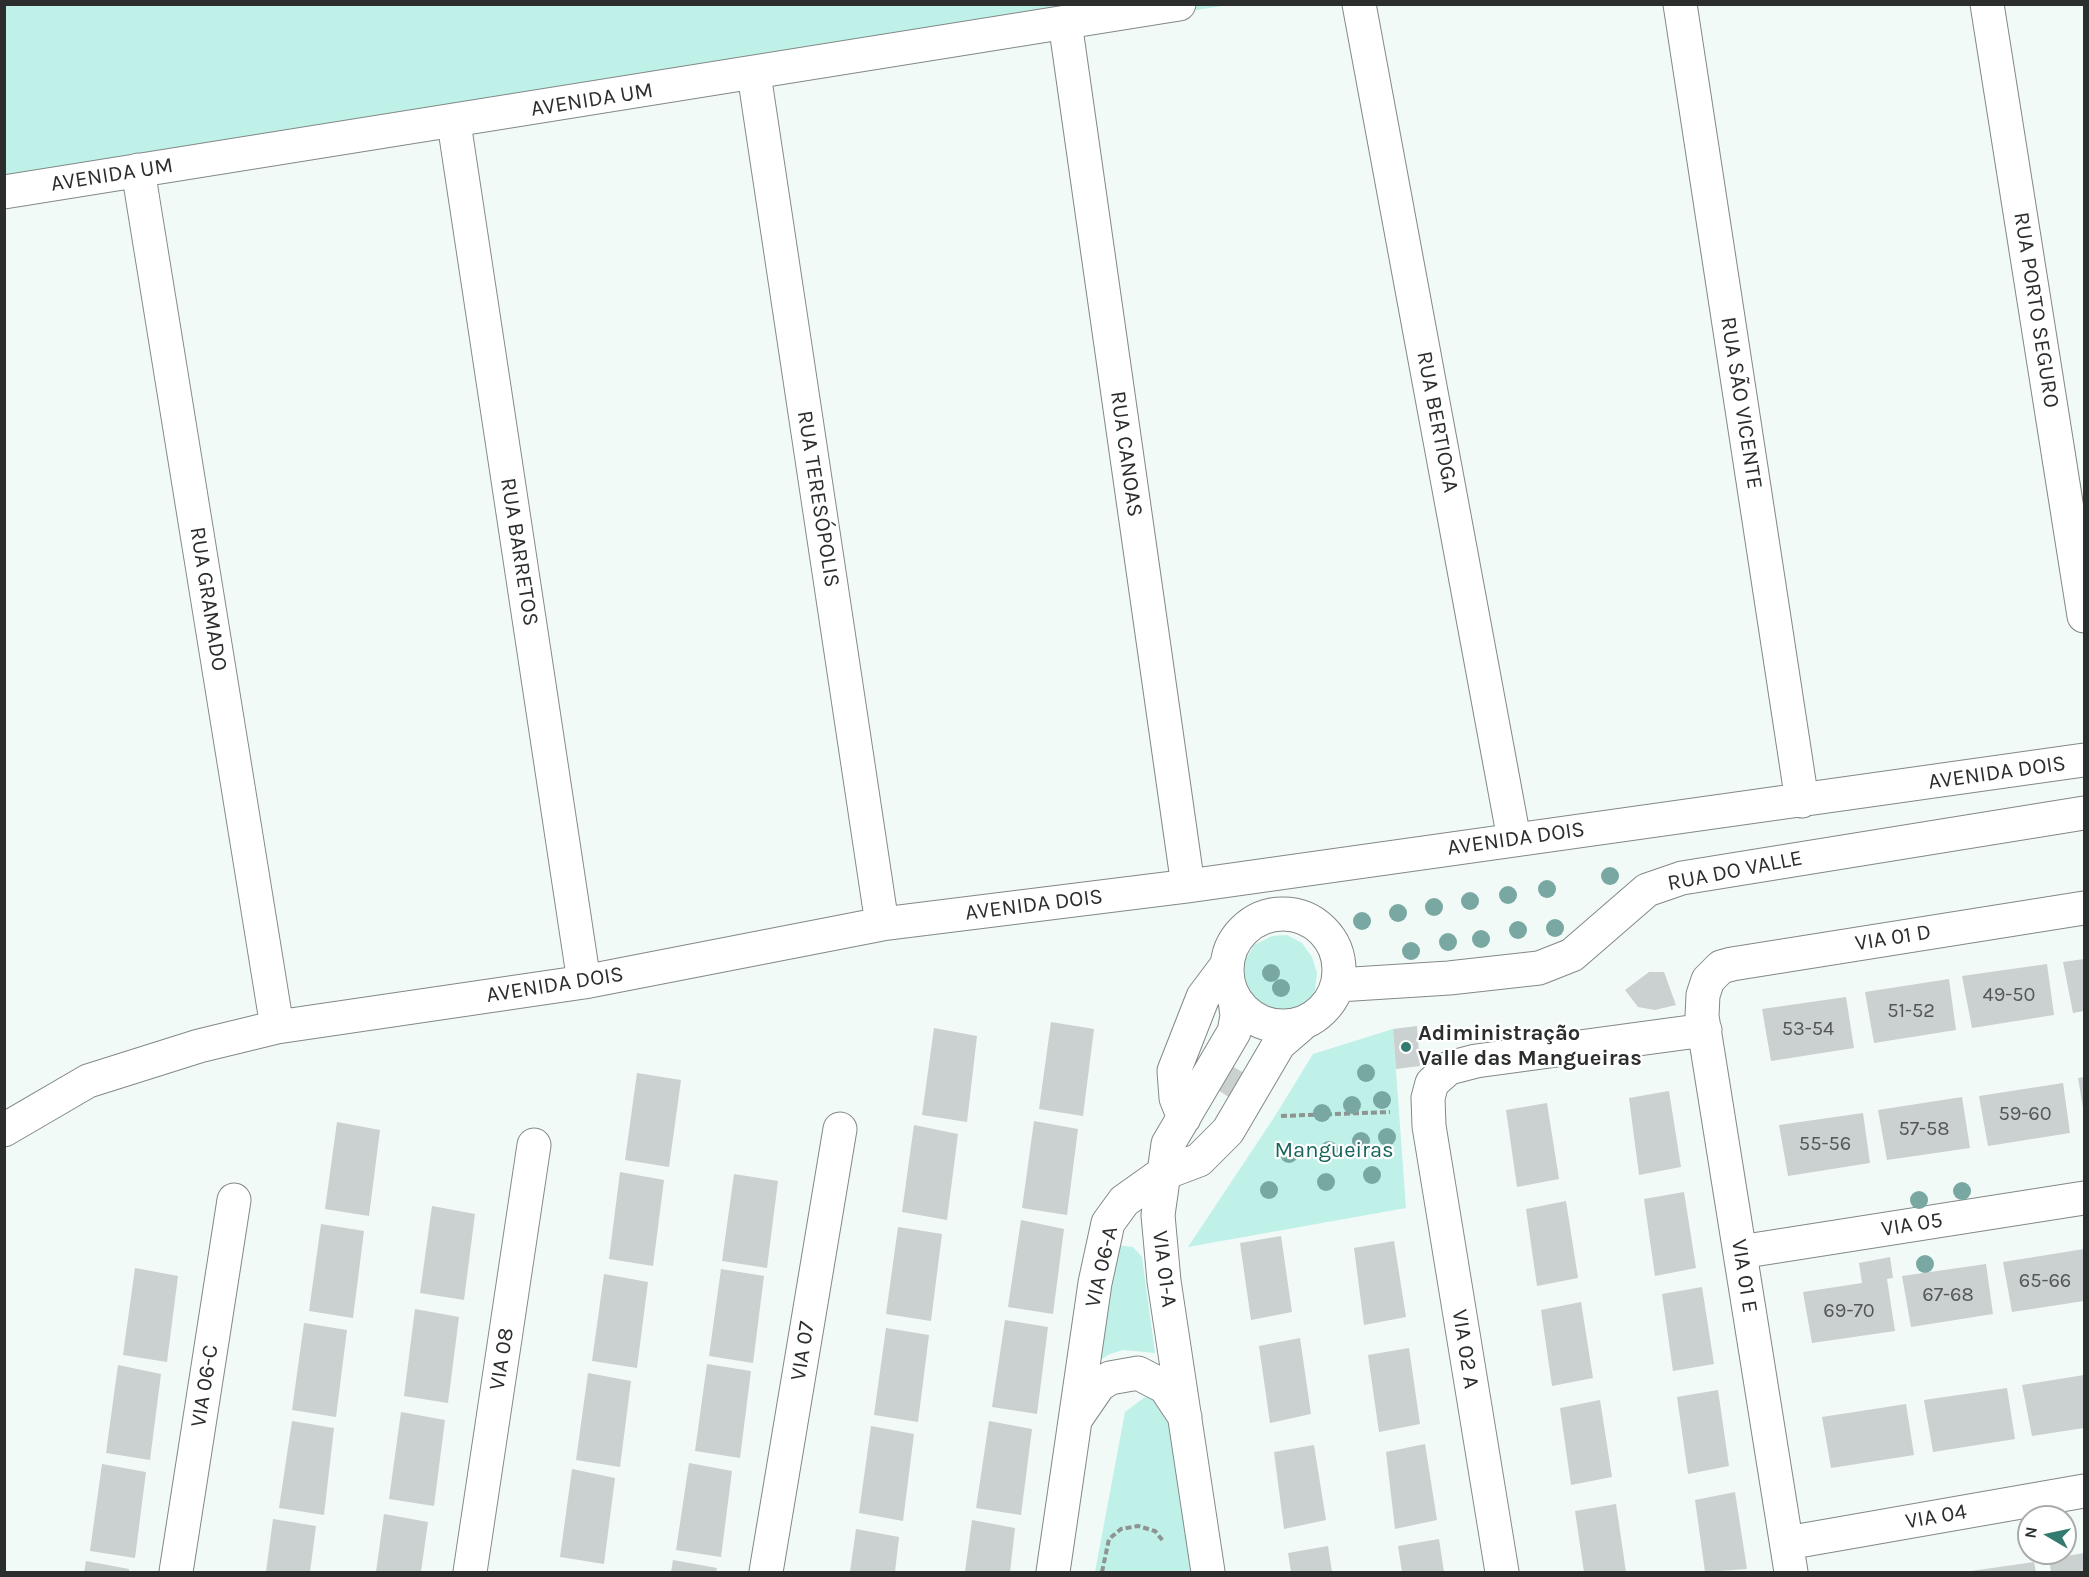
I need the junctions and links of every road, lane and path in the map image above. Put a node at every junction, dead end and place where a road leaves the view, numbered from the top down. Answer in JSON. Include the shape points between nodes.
{"nodes":[{"id":1,"x":1179,"y":4,"type":"edge"},
{"id":2,"x":1359,"y":4,"type":"edge"},
{"id":3,"x":1680,"y":4,"type":"edge"},
{"id":4,"x":1988,"y":4,"type":"edge"},
{"id":5,"x":1065,"y":22,"type":"junction"},
{"id":6,"x":754,"y":74,"type":"junction"},
{"id":7,"x":454,"y":123,"type":"junction"},
{"id":8,"x":138,"y":170,"type":"junction"},
{"id":9,"x":4,"y":192,"type":"edge"},
{"id":10,"x":2085,"y":616,"type":"edge"},
{"id":11,"x":2085,"y":760,"type":"edge"},
{"id":12,"x":1802,"y":801,"type":"junction"},
{"id":13,"x":2085,"y":813,"type":"edge"},
{"id":14,"x":1514,"y":839,"type":"junction"},
{"id":15,"x":1188,"y":886,"type":"junction"},
{"id":16,"x":2085,"y":908,"type":"edge"},
{"id":17,"x":882,"y":924,"type":"junction"},
{"id":18,"x":1227,"y":965,"type":"junction"},
{"id":19,"x":1708,"y":980,"type":"joint"},
{"id":20,"x":584,"y":982,"type":"junction"},
{"id":21,"x":1338,"y":985,"type":"junction"},
{"id":22,"x":1235,"y":1000,"type":"junction"},
{"id":23,"x":1301,"y":1024,"type":"junction"},
{"id":24,"x":278,"y":1027,"type":"junction"},
{"id":25,"x":1705,"y":1030,"type":"junction"},
{"id":26,"x":1274,"y":1114,"type":"dead end"},
{"id":27,"x":1184,"y":1118,"type":"junction"},
{"id":28,"x":1428,"y":1118,"type":"junction"},
{"id":29,"x":840,"y":1129,"type":"dead end"},
{"id":30,"x":4,"y":1130,"type":"edge"},
{"id":31,"x":534,"y":1145,"type":"dead end"},
{"id":32,"x":1162,"y":1174,"type":"junction"},
{"id":33,"x":2085,"y":1198,"type":"edge"},
{"id":34,"x":234,"y":1200,"type":"dead end"},
{"id":35,"x":1740,"y":1252,"type":"junction"},
{"id":36,"x":1075,"y":1419,"type":"junction"},
{"id":37,"x":1185,"y":1419,"type":"junction"},
{"id":38,"x":2085,"y":1491,"type":"edge"},
{"id":39,"x":1168,"y":1547,"type":"dead end"},
{"id":40,"x":1789,"y":1558,"type":"edge"},
{"id":41,"x":176,"y":1572,"type":"edge"},
{"id":42,"x":470,"y":1572,"type":"edge"},
{"id":43,"x":766,"y":1572,"type":"edge"},
{"id":44,"x":1053,"y":1572,"type":"edge"},
{"id":45,"x":1102,"y":1572,"type":"edge"},
{"id":46,"x":1208,"y":1572,"type":"edge"},
{"id":47,"x":1502,"y":1572,"type":"edge"}],
"edges":[{"from":1,"to":5,"type":"street","name":"AVENIDA UM"},
{"from":2,"to":14,"type":"street","name":"RUA BERTIOGA"},
{"from":3,"to":12,"type":"street","name":"RUA SÃO VICENTE"},
{"from":4,"to":10,"type":"street","name":"RUA PORTO SEGURO"},
{"from":5,"to":6,"type":"street","name":"AVENIDA UM"},
{"from":5,"to":15,"type":"street","name":"RUA CANOAS"},
{"from":6,"to":7,"type":"street","name":"AVENIDA UM"},
{"from":6,"to":17,"type":"street","name":"RUA TERESÓPOLIS"},
{"from":7,"to":8,"type":"street","name":"AVENIDA UM"},
{"from":7,"to":20,"type":"street","name":"RUA BARRETOS"},
{"from":8,"to":9,"type":"street","name":"AVENIDA UM"},
{"from":8,"to":24,"type":"street","name":"RUA GRAMADO"},
{"from":11,"to":12,"type":"street","name":"AVENIDA DOIS"},
{"from":12,"to":14,"type":"street","name":"AVENIDA DOIS"},
{"from":13,"to":21,"type":"street","name":"RUA DO VALLE","via":[[1682,878],[1647,890],[1572,955],[1539,968]]},
{"from":14,"to":15,"type":"street","name":"AVENIDA DOIS"},
{"from":15,"to":17,"type":"street","name":"AVENIDA DOIS"},
{"from":16,"to":19,"type":"street","name":"VIA 01 D","via":[[1732,964],[1721,967]]},
{"from":17,"to":20,"type":"street","name":"AVENIDA DOIS"},
{"from":18,"to":21,"type":"street","via":[[1232,946],[1242,931],[1275,914],[1294,915],[1311,921],[1335,948],[1340,966]]},
{"from":18,"to":22,"type":"street"},
{"from":18,"to":27,"type":"street","via":[[1203,997],[1174,1071],[1176,1098]]},
{"from":19,"to":25,"type":"street","name":"VIA 01 E","via":[[1702,1005]]},
{"from":20,"to":24,"type":"street","name":"AVENIDA DOIS"},
{"from":21,"to":23,"type":"street","via":[[1331,1002],[1318,1016]]},
{"from":22,"to":23,"type":"street","via":[[1247,1015],[1264,1024]]},
{"from":22,"to":27,"type":"street","via":[[1234,1032]]},
{"from":23,"to":32,"type":"street","via":[[1279,1044],[1228,1131],[1199,1160]]},
{"from":24,"to":30,"type":"street","name":"AVENIDA DOIS","via":[[199,1046],[88,1082]]},
{"from":25,"to":28,"type":"street","via":[[1449,1068],[1432,1083]]},
{"from":25,"to":35,"type":"street","name":"VIA 01 E"},
{"from":26,"to":28,"type":"path"},
{"from":27,"to":32,"type":"street","via":[[1168,1144]]},
{"from":28,"to":47,"type":"street","name":"VIA 02 A"},
{"from":29,"to":43,"type":"street","name":"VIA 07"},
{"from":31,"to":42,"type":"street","name":"VIA 08"},
{"from":32,"to":36,"type":"street","name":"VIA 06-A","via":[[1124,1201],[1108,1223]]},
{"from":32,"to":37,"type":"street","name":"VIA 01-A","via":[[1159,1235]]},
{"from":33,"to":35,"type":"street","name":"VIA 05"},
{"from":34,"to":41,"type":"street","name":"VIA 06-C"},
{"from":35,"to":40,"type":"street","name":"VIA 01 E"},
{"from":36,"to":37,"type":"street","via":[[1099,1385],[1110,1378],[1138,1373],[1165,1388]]},
{"from":36,"to":44,"type":"street","name":"VIA 06-A"},
{"from":37,"to":46,"type":"street","name":"VIA 01-A"},
{"from":38,"to":40,"type":"street","name":"VIA 04"},
{"from":39,"to":45,"type":"path","via":[[1155,1531],[1138,1526],[1121,1529],[1108,1539]]}]}
